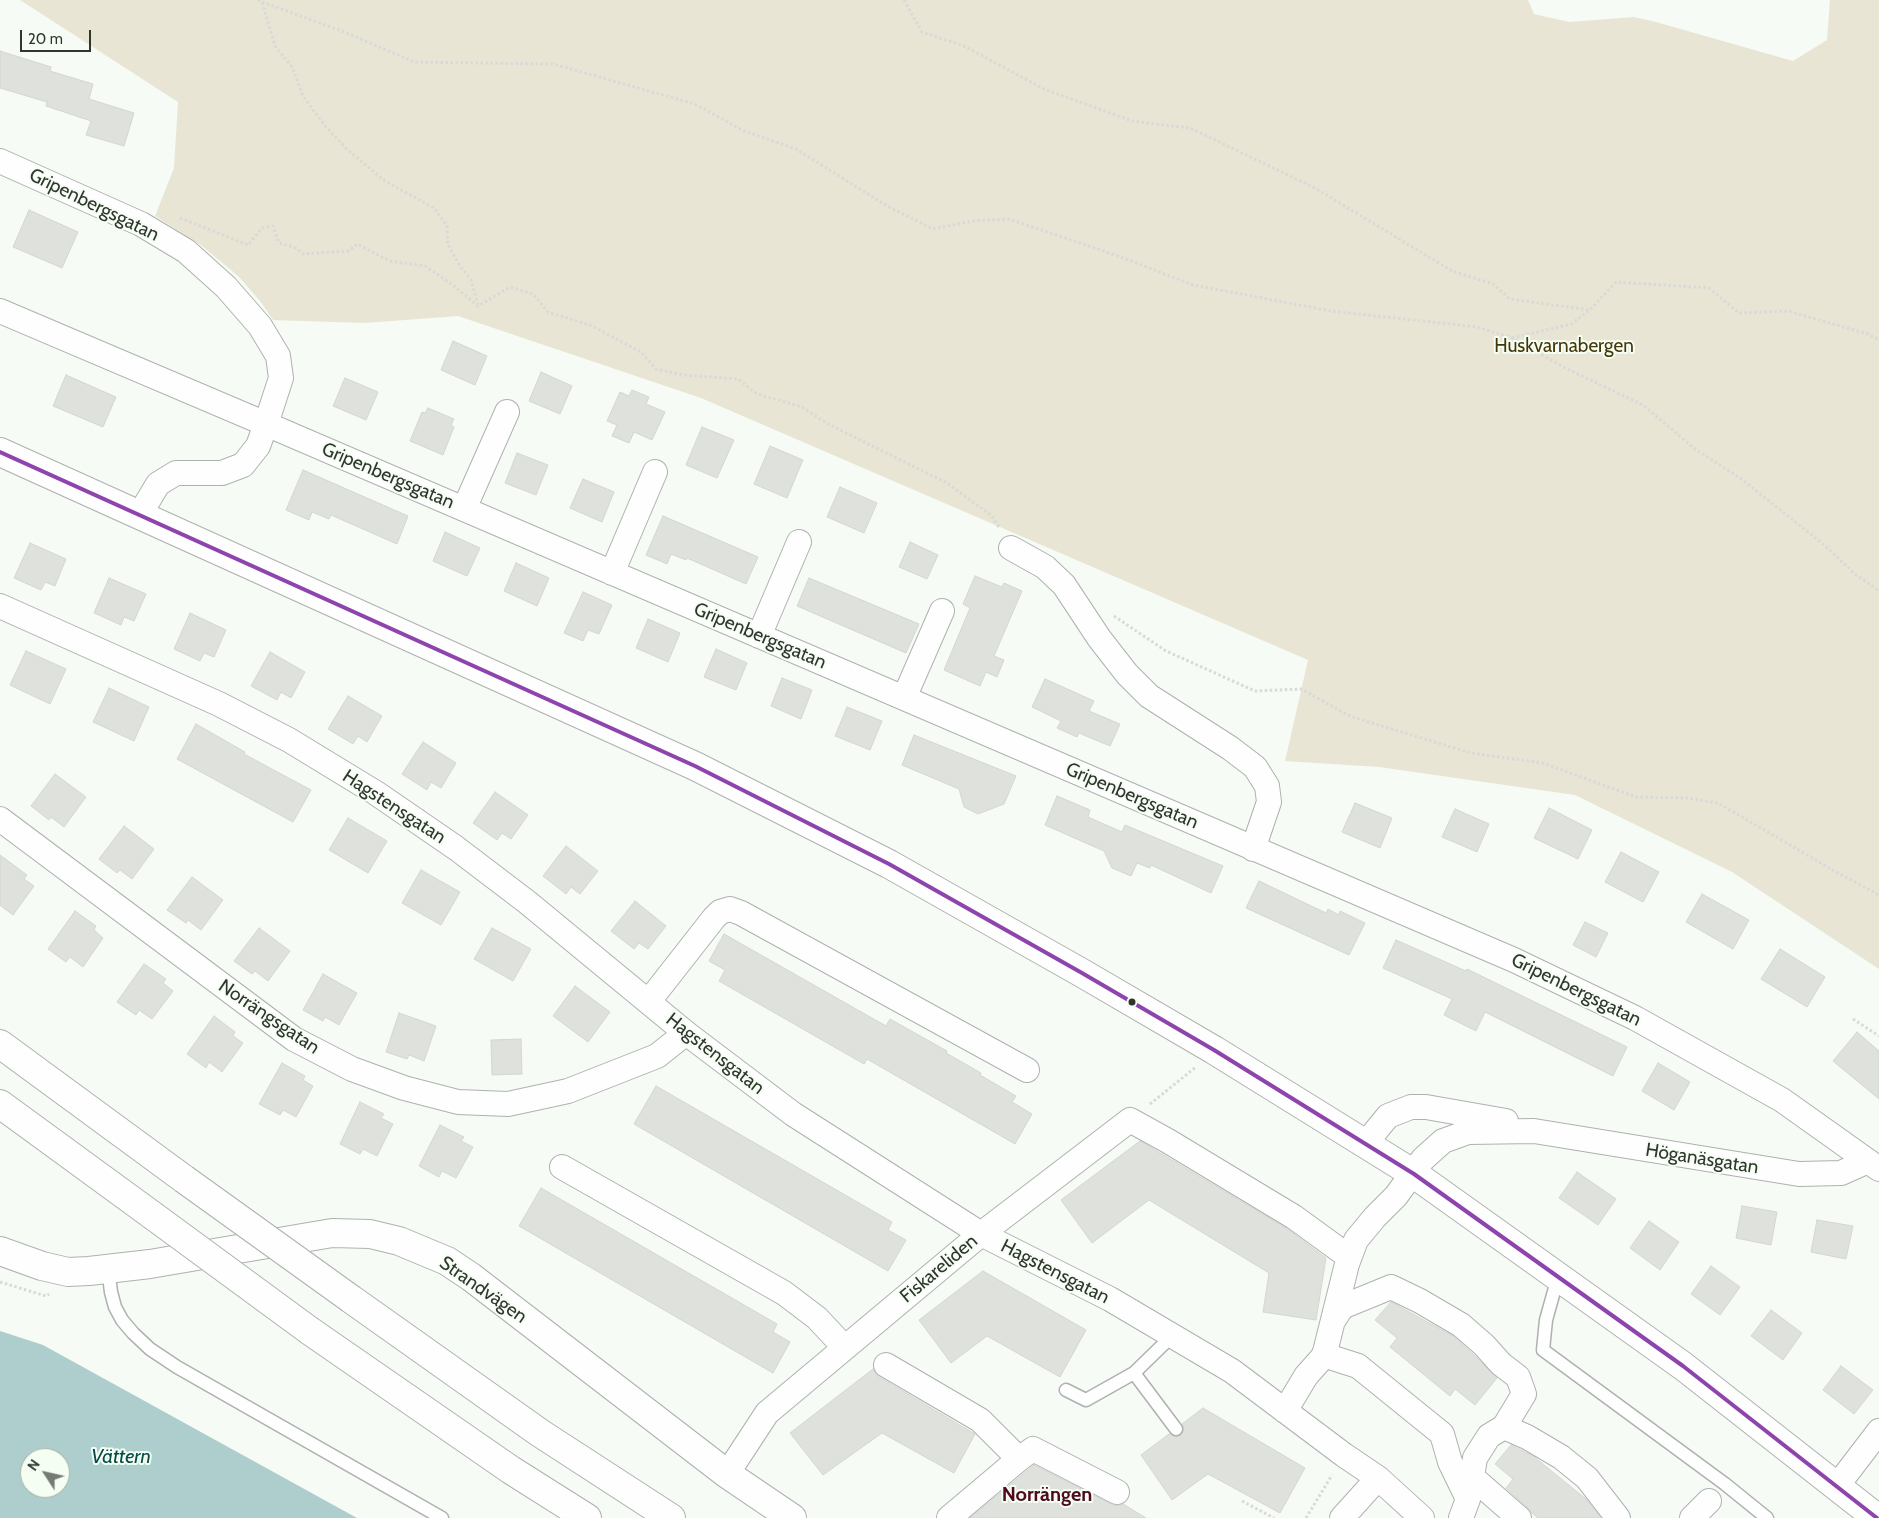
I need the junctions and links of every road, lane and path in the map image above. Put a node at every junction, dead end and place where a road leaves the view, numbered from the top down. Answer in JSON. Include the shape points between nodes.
{"nodes":[{"id":1,"x":258,"y":0,"type":"edge"},
{"id":2,"x":904,"y":0,"type":"edge"},
{"id":3,"x":262,"y":2,"type":"junction"},
{"id":4,"x":0,"y":161,"type":"edge"},
{"id":5,"x":478,"y":306,"type":"dead end"},
{"id":6,"x":1590,"y":310,"type":"junction"},
{"id":7,"x":0,"y":311,"type":"edge"},
{"id":8,"x":1512,"y":338,"type":"junction"},
{"id":9,"x":1879,"y":340,"type":"edge"},
{"id":10,"x":507,"y":412,"type":"dead end"},
{"id":11,"x":266,"y":424,"type":"junction"},
{"id":12,"x":0,"y":452,"type":"edge"},
{"id":13,"x":655,"y":472,"type":"dead end"},
{"id":14,"x":464,"y":509,"type":"junction"},
{"id":15,"x":140,"y":514,"type":"junction"},
{"id":16,"x":799,"y":542,"type":"dead end"},
{"id":17,"x":1011,"y":548,"type":"dead end"},
{"id":18,"x":612,"y":573,"type":"junction"},
{"id":19,"x":1879,"y":591,"type":"edge"},
{"id":20,"x":0,"y":606,"type":"edge"},
{"id":21,"x":942,"y":611,"type":"dead end"},
{"id":22,"x":759,"y":636,"type":"junction"},
{"id":23,"x":904,"y":698,"type":"junction"},
{"id":24,"x":0,"y":819,"type":"edge"},
{"id":25,"x":1253,"y":849,"type":"junction"},
{"id":26,"x":649,"y":1001,"type":"junction"},
{"id":27,"x":1853,"y":1019,"type":"dead end"},
{"id":28,"x":686,"y":1033,"type":"junction"},
{"id":29,"x":1879,"y":1036,"type":"edge"},
{"id":30,"x":0,"y":1044,"type":"edge"},
{"id":31,"x":1214,"y":1050,"type":"junction"},
{"id":32,"x":1027,"y":1070,"type":"dead end"},
{"id":33,"x":0,"y":1104,"type":"edge"},
{"id":34,"x":1130,"y":1120,"type":"junction"},
{"id":35,"x":0,"y":1124,"type":"edge"},
{"id":36,"x":1534,"y":1131,"type":"junction"},
{"id":37,"x":1365,"y":1144,"type":"junction"},
{"id":38,"x":1873,"y":1165,"type":"edge"},
{"id":39,"x":562,"y":1167,"type":"dead end"},
{"id":40,"x":1414,"y":1174,"type":"junction"},
{"id":41,"x":152,"y":1215,"type":"junction"},
{"id":42,"x":981,"y":1234,"type":"junction"},
{"id":43,"x":0,"y":1251,"type":"edge"},
{"id":44,"x":1349,"y":1257,"type":"junction"},
{"id":45,"x":108,"y":1268,"type":"junction"},
{"id":46,"x":1558,"y":1277,"type":"junction"},
{"id":47,"x":1332,"y":1323,"type":"junction"},
{"id":48,"x":1172,"y":1336,"type":"junction"},
{"id":49,"x":845,"y":1348,"type":"junction"},
{"id":50,"x":1324,"y":1352,"type":"junction"},
{"id":51,"x":886,"y":1365,"type":"dead end"},
{"id":52,"x":1134,"y":1373,"type":"junction"},
{"id":53,"x":1066,"y":1390,"type":"dead end"},
{"id":54,"x":1285,"y":1411,"type":"junction"},
{"id":55,"x":1504,"y":1427,"type":"junction"},
{"id":56,"x":1176,"y":1428,"type":"dead end"},
{"id":57,"x":1879,"y":1431,"type":"edge"},
{"id":58,"x":1344,"y":1455,"type":"junction"},
{"id":59,"x":1019,"y":1459,"type":"junction"},
{"id":60,"x":728,"y":1474,"type":"junction"},
{"id":61,"x":1378,"y":1478,"type":"junction"},
{"id":62,"x":1837,"y":1486,"type":"junction"},
{"id":63,"x":1117,"y":1492,"type":"dead end"},
{"id":64,"x":1467,"y":1498,"type":"edge"},
{"id":65,"x":1242,"y":1501,"type":"dead end"},
{"id":66,"x":1709,"y":1501,"type":"dead end"},
{"id":67,"x":442,"y":1518,"type":"edge"},
{"id":68,"x":587,"y":1518,"type":"edge"},
{"id":69,"x":670,"y":1518,"type":"edge"},
{"id":70,"x":792,"y":1518,"type":"edge"},
{"id":71,"x":950,"y":1518,"type":"edge"},
{"id":72,"x":1274,"y":1518,"type":"edge"},
{"id":73,"x":1306,"y":1518,"type":"edge"},
{"id":74,"x":1342,"y":1518,"type":"edge"},
{"id":75,"x":1422,"y":1518,"type":"edge"},
{"id":76,"x":1519,"y":1518,"type":"edge"},
{"id":77,"x":1618,"y":1518,"type":"edge"},
{"id":78,"x":1692,"y":1518,"type":"edge"},
{"id":79,"x":1767,"y":1518,"type":"edge"},
{"id":80,"x":1877,"y":1518,"type":"edge"}],
"edges":[{"from":1,"to":3,"type":"path"},
{"from":2,"to":6,"type":"path","via":[[922,32],[964,46],[1044,89],[1132,121],[1190,128],[1315,188],[1452,271],[1493,284],[1510,298]]},
{"from":3,"to":5,"type":"path","via":[[275,46],[292,67],[302,96],[325,126],[354,155],[385,180],[434,208],[447,226],[448,246],[471,280]]},
{"from":3,"to":8,"type":"path","via":[[414,62],[553,64],[694,104],[744,131],[796,149],[887,206],[933,228],[1009,219],[1193,285],[1331,312],[1477,327]]},
{"from":4,"to":11,"type":"street","name":"Gripenbergsgatan","via":[[141,224],[186,251],[226,288],[260,326],[278,356],[281,378]]},
{"from":6,"to":8,"type":"path","via":[[1571,324]]},
{"from":6,"to":9,"type":"path","via":[[1616,282],[1709,288],[1739,313],[1788,311]]},
{"from":7,"to":11,"type":"street","name":"Gripenbergsgatan"},
{"from":8,"to":19,"type":"path","via":[[1643,405],[1695,448],[1740,478]]},
{"from":10,"to":14,"type":"street"},
{"from":11,"to":14,"type":"street","name":"Gripenbergsgatan"},
{"from":11,"to":15,"type":"street","name":"Gripenbergsgatan","via":[[258,446],[243,465],[222,473],[176,473],[158,484]]},
{"from":12,"to":15,"type":"main road"},
{"from":13,"to":18,"type":"street"},
{"from":14,"to":18,"type":"street","name":"Gripenbergsgatan"},
{"from":15,"to":31,"type":"main road","via":[[695,766],[889,864]]},
{"from":16,"to":22,"type":"street"},
{"from":17,"to":25,"type":"street","via":[[1045,567],[1064,586],[1098,638],[1149,696],[1255,767],[1267,786],[1269,802]]},
{"from":18,"to":22,"type":"street","name":"Gripenbergsgatan"},
{"from":20,"to":26,"type":"street","name":"Hagstensgatan","via":[[218,704],[297,745],[456,848]]},
{"from":21,"to":23,"type":"street"},
{"from":22,"to":23,"type":"street","name":"Gripenbergsgatan"},
{"from":23,"to":25,"type":"street","name":"Gripenbergsgatan"},
{"from":24,"to":28,"type":"street","name":"Norrängsgatan","via":[[294,1039],[352,1069],[404,1088],[458,1102],[508,1104],[568,1091],[657,1056]]},
{"from":25,"to":38,"type":"street","name":"Gripenbergsgatan","via":[[1514,960],[1634,1018],[1782,1100]]},
{"from":26,"to":28,"type":"street","name":"Hagstensgatan"},
{"from":26,"to":32,"type":"street","via":[[714,918],[730,909]]},
{"from":27,"to":29,"type":"path"},
{"from":28,"to":42,"type":"street","name":"Hagstensgatan","via":[[793,1114]]},
{"from":30,"to":69,"type":"main road","bridge":true,"via":[[350,1299],[540,1433]]},
{"from":31,"to":34,"type":"path"},
{"from":31,"to":37,"type":"main road"},
{"from":33,"to":41,"type":"main road"},
{"from":34,"to":42,"type":"street","name":"Fiskareliden"},
{"from":34,"to":44,"type":"street","via":[[1294,1217]]},
{"from":35,"to":41,"type":"main road"},
{"from":36,"to":37,"type":"street","name":"Höganäsgatan","via":[[1500,1119],[1411,1106],[1388,1116]]},
{"from":36,"to":38,"type":"street","name":"Höganäsgatan","via":[[1799,1174],[1841,1173]]},
{"from":36,"to":40,"type":"street","name":"Höganäsgatan","via":[[1468,1132],[1443,1142],[1423,1159]]},
{"from":37,"to":40,"type":"main road"},
{"from":39,"to":49,"type":"street","via":[[784,1294],[817,1318]]},
{"from":40,"to":44,"type":"street","name":"Höganäsgatan","via":[[1374,1217],[1356,1240]]},
{"from":40,"to":46,"type":"main road"},
{"from":41,"to":68,"type":"main road","bridge":true,"via":[[310,1331],[511,1470]]},
{"from":42,"to":48,"type":"street","name":"Hagstensgatan","via":[[1110,1299]]},
{"from":42,"to":49,"type":"street","name":"Fiskareliden"},
{"from":43,"to":45,"type":"main road","name":"Strandvägen","via":[[68,1272]]},
{"from":44,"to":47,"type":"street","name":"Höganäsgatan"},
{"from":45,"to":60,"type":"main road","name":"Strandvägen","via":[[150,1264],[332,1233],[370,1234],[399,1241],[447,1262],[471,1277]]},
{"from":45,"to":67,"type":"lane","via":[[115,1307],[122,1320],[150,1349]]},
{"from":46,"to":62,"type":"main road","via":[[1682,1366]]},
{"from":46,"to":79,"type":"lane","via":[[1546,1320],[1543,1350]]},
{"from":47,"to":50,"type":"street","name":"Höganäsgatan"},
{"from":47,"to":55,"type":"street","via":[[1342,1307],[1391,1287],[1428,1306],[1461,1326],[1518,1377],[1524,1394]]},
{"from":48,"to":52,"type":"lane"},
{"from":48,"to":54,"type":"street","name":"Hagstensgatan","via":[[1232,1371]]},
{"from":49,"to":60,"type":"street","name":"Fiskareliden","via":[[767,1413]]},
{"from":50,"to":54,"type":"street"},
{"from":50,"to":64,"type":"street","via":[[1358,1366],[1442,1434],[1450,1462]]},
{"from":51,"to":59,"type":"street","via":[[980,1420]]},
{"from":52,"to":53,"type":"lane","via":[[1086,1400]]},
{"from":52,"to":56,"type":"lane"},
{"from":54,"to":58,"type":"street","name":"Hagstensgatan"},
{"from":55,"to":64,"type":"street","via":[[1489,1436],[1475,1458]]},
{"from":55,"to":77,"type":"street","via":[[1561,1457],[1587,1478]]},
{"from":57,"to":62,"type":"street"},
{"from":58,"to":61,"type":"street","name":"Hagstensgatan"},
{"from":58,"to":73,"type":"path"},
{"from":59,"to":63,"type":"street","via":[[1034,1449]]},
{"from":59,"to":71,"type":"street"},
{"from":60,"to":70,"type":"main road","name":"Strandvägen"},
{"from":61,"to":74,"type":"street"},
{"from":61,"to":75,"type":"street","name":"Hagstensgatan"},
{"from":62,"to":80,"type":"main road"},
{"from":64,"to":76,"type":"street"},
{"from":65,"to":72,"type":"path"},
{"from":66,"to":78,"type":"street"}]}
